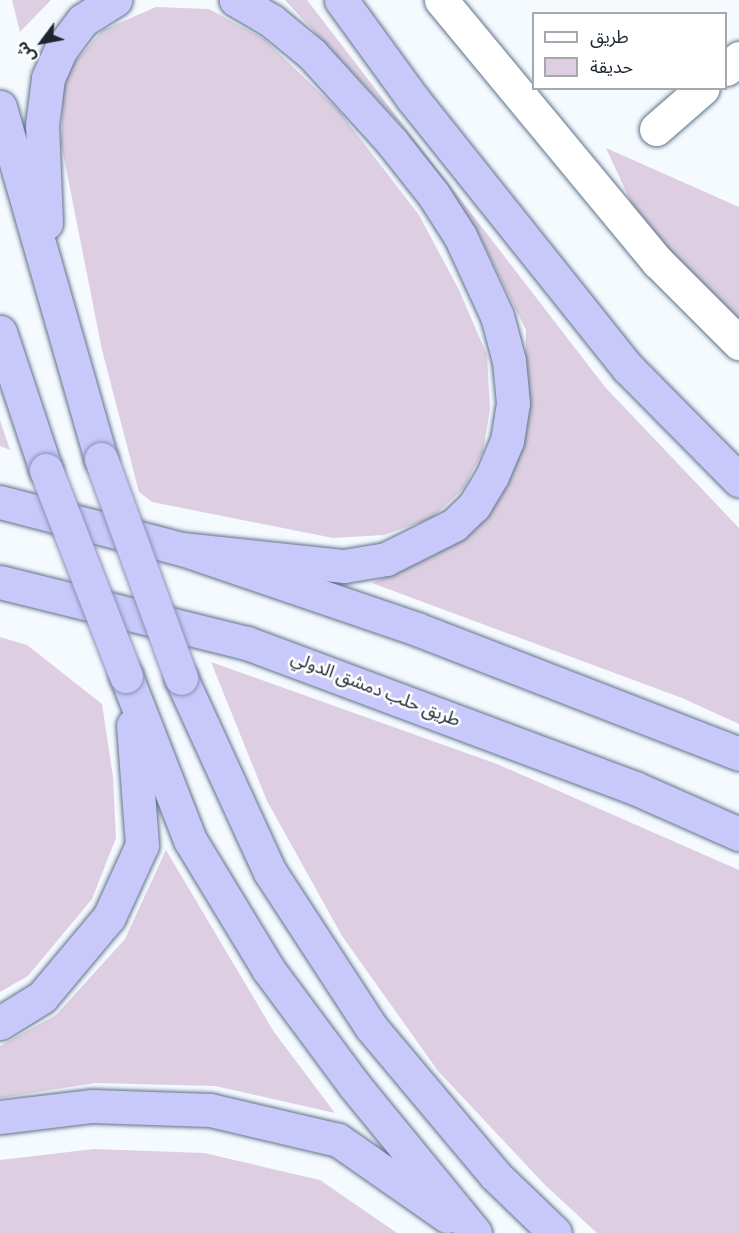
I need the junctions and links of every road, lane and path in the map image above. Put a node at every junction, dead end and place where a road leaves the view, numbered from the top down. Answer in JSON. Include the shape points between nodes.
{"nodes":[{"id":1,"x":115,"y":0,"type":"edge"},
{"id":2,"x":236,"y":0,"type":"edge"},
{"id":3,"x":341,"y":0,"type":"edge"},
{"id":4,"x":441,"y":0,"type":"edge"},
{"id":5,"x":739,"y":58,"type":"edge"},
{"id":6,"x":727,"y":68,"type":"edge"},
{"id":7,"x":701,"y":90,"type":"edge"},
{"id":8,"x":0,"y":107,"type":"edge"},
{"id":9,"x":656,"y":129,"type":"dead end"},
{"id":10,"x":61,"y":329,"type":"junction"},
{"id":11,"x":0,"y":332,"type":"edge"},
{"id":12,"x":739,"y":343,"type":"edge"},
{"id":13,"x":739,"y":480,"type":"edge"},
{"id":14,"x":0,"y":502,"type":"edge"},
{"id":15,"x":182,"y":549,"type":"junction"},
{"id":16,"x":9,"y":586,"type":"edge"},
{"id":17,"x":126,"y":676,"type":"junction"},
{"id":18,"x":739,"y":754,"type":"edge"},
{"id":19,"x":739,"y":834,"type":"edge"},
{"id":20,"x":0,"y":1023,"type":"edge"},
{"id":21,"x":0,"y":1117,"type":"edge"},
{"id":22,"x":474,"y":1233,"type":"edge"},
{"id":23,"x":555,"y":1233,"type":"edge"}],
"edges":[{"from":1,"to":10,"type":"highway","via":[[83,20],[61,49],[48,78],[42,125],[46,220]]},
{"from":2,"to":15,"type":"highway","via":[[272,21],[312,54],[433,194],[460,236],[497,316],[510,361],[513,403],[507,441],[474,506],[454,525],[386,559],[344,566]]},
{"from":3,"to":13,"type":"highway","via":[[413,99],[628,368]]},
{"from":4,"to":12,"type":"street","via":[[658,262]]},
{"from":5,"to":6,"type":"street"},
{"from":7,"to":9,"type":"street"},
{"from":8,"to":10,"type":"highway"},
{"from":10,"to":23,"type":"highway","bridge":true,"via":[[101,459],[181,678],[270,872],[371,1027],[495,1175]]},
{"from":11,"to":17,"type":"highway","bridge":true,"via":[[46,470]]},
{"from":14,"to":15,"type":"highway"},
{"from":15,"to":18,"type":"highway","via":[[417,629]]},
{"from":16,"to":19,"type":"highway","name":"طريق حلب دمشق الدولي","via":[[247,643],[635,788]]},
{"from":17,"to":20,"type":"highway","via":[[139,776],[142,845],[109,917],[42,997]]},
{"from":17,"to":22,"type":"highway","via":[[190,840],[268,969],[354,1085]]},
{"from":21,"to":22,"type":"highway","via":[[92,1106],[210,1110],[338,1140]]}]}
